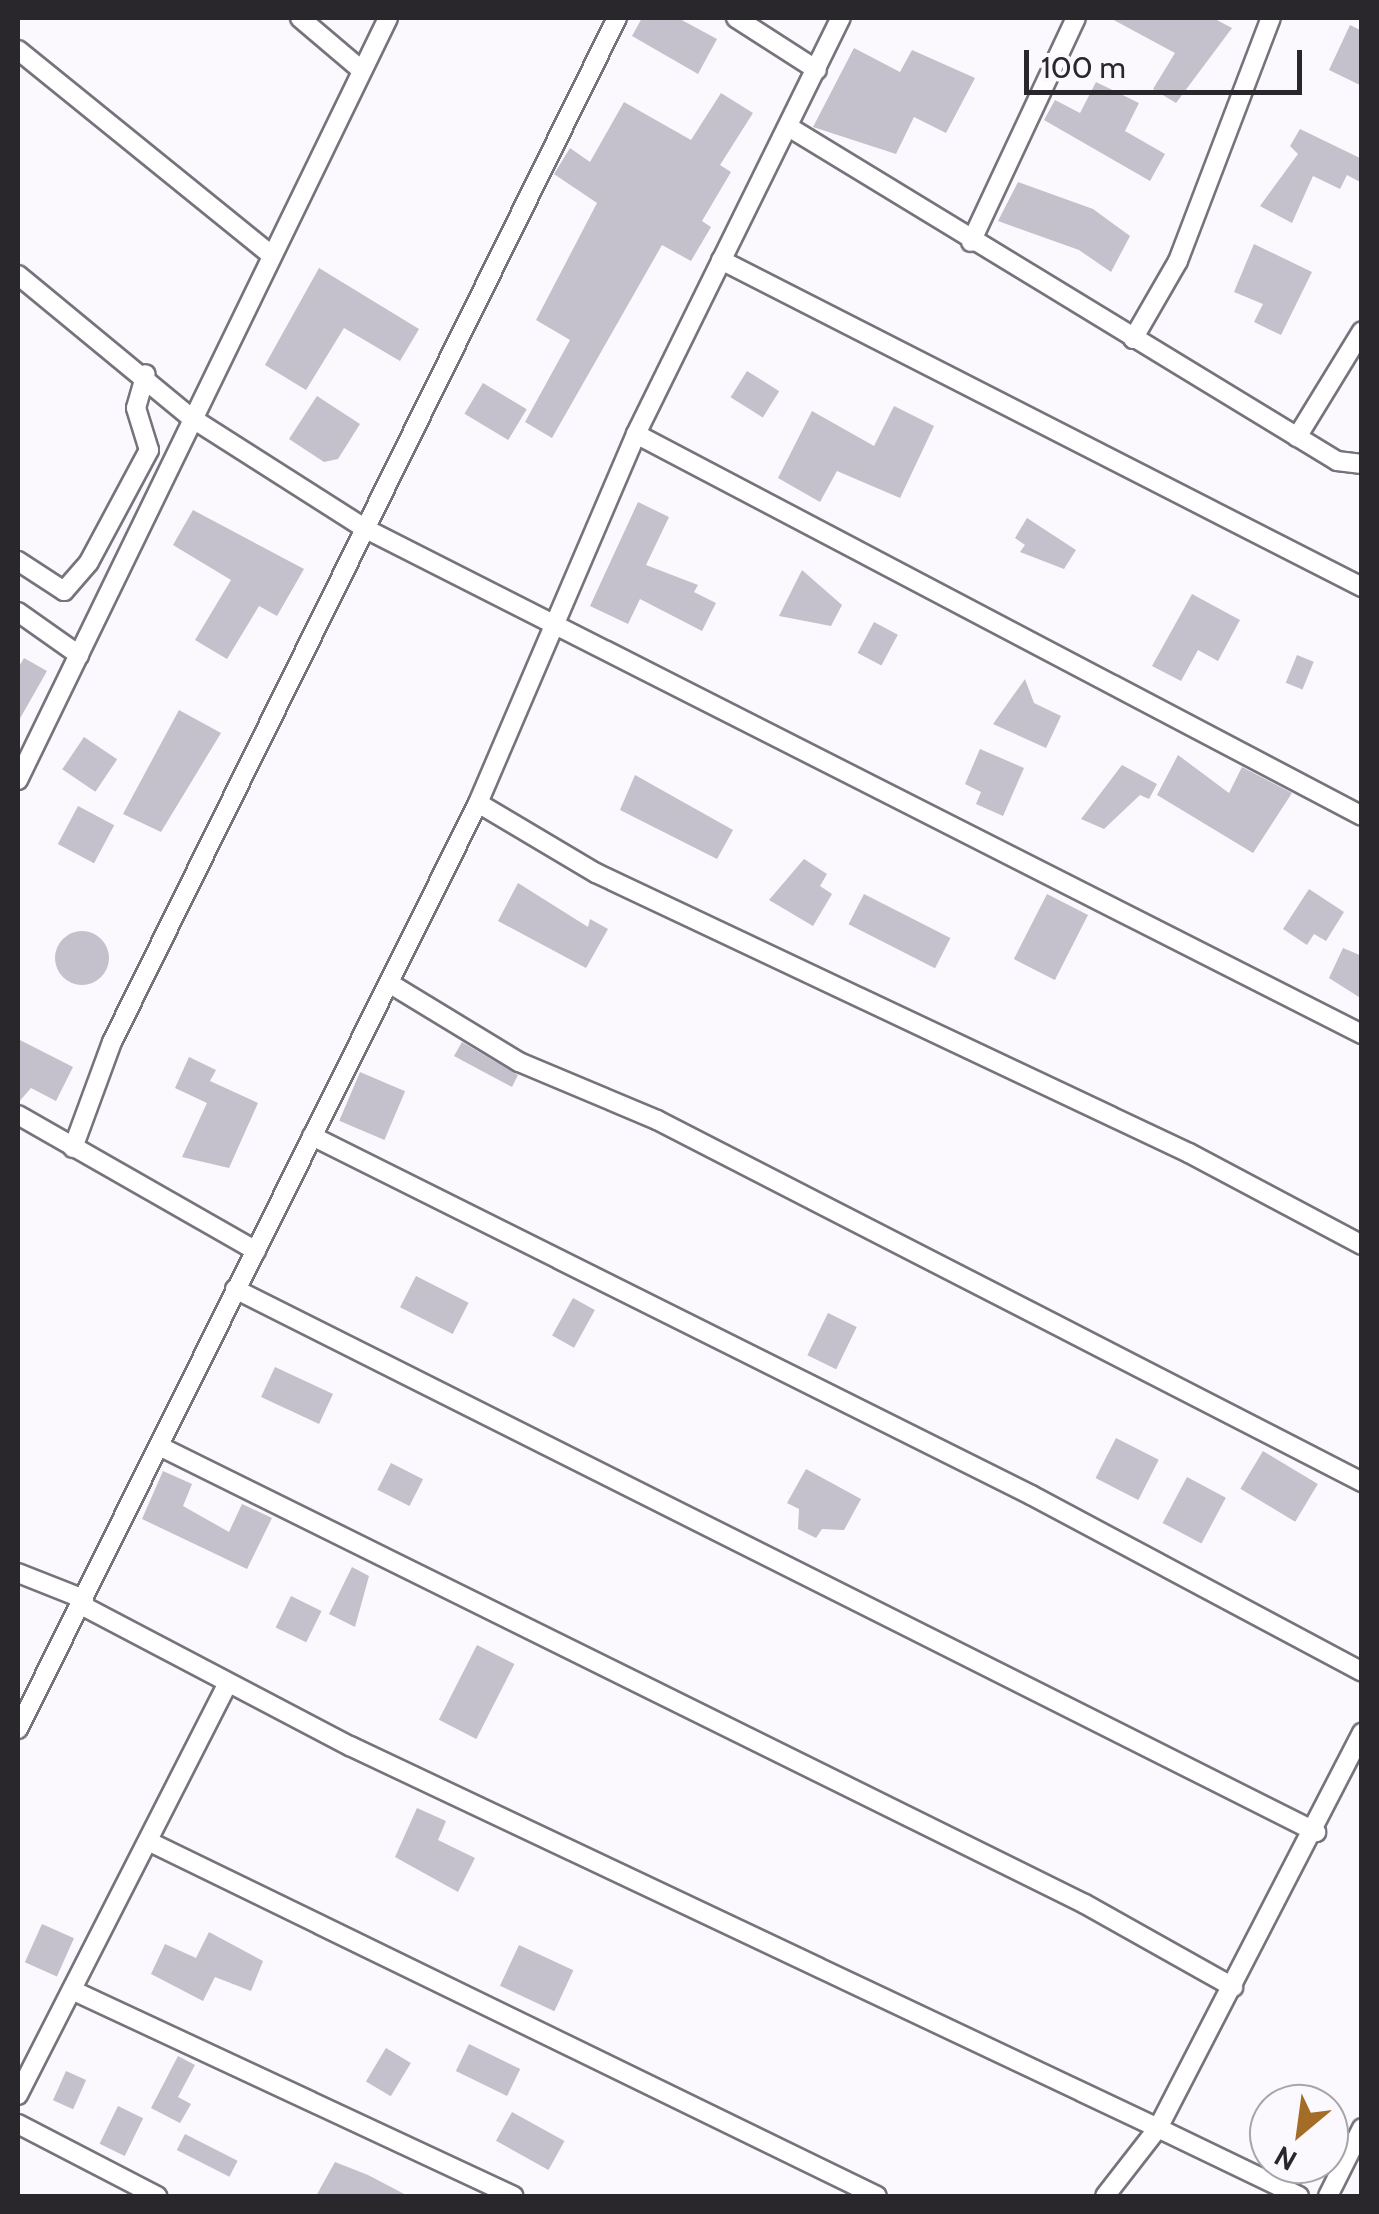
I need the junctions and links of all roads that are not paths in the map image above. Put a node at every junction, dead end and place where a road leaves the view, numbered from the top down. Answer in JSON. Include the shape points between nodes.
{"nodes":[{"id":1,"x":300,"y":18,"type":"edge"},
{"id":2,"x":388,"y":18,"type":"edge"},
{"id":3,"x":617,"y":18,"type":"edge"},
{"id":4,"x":736,"y":18,"type":"edge"},
{"id":5,"x":842,"y":18,"type":"edge"},
{"id":6,"x":1076,"y":18,"type":"edge"},
{"id":7,"x":1272,"y":18,"type":"edge"},
{"id":8,"x":18,"y":50,"type":"edge"},
{"id":9,"x":359,"y":68,"type":"junction"},
{"id":10,"x":816,"y":70,"type":"junction"},
{"id":11,"x":792,"y":129,"type":"junction"},
{"id":12,"x":970,"y":242,"type":"junction"},
{"id":13,"x":270,"y":254,"type":"junction"},
{"id":14,"x":721,"y":260,"type":"junction"},
{"id":15,"x":18,"y":275,"type":"edge"},
{"id":16,"x":1362,"y":331,"type":"edge"},
{"id":17,"x":1133,"y":339,"type":"junction"},
{"id":18,"x":146,"y":374,"type":"junction"},
{"id":19,"x":190,"y":417,"type":"junction"},
{"id":20,"x":636,"y":434,"type":"junction"},
{"id":21,"x":1297,"y":437,"type":"junction"},
{"id":22,"x":1362,"y":464,"type":"edge"},
{"id":23,"x":366,"y":530,"type":"junction"},
{"id":24,"x":18,"y":561,"type":"edge"},
{"id":25,"x":1362,"y":588,"type":"edge"},
{"id":26,"x":18,"y":612,"type":"edge"},
{"id":27,"x":549,"y":627,"type":"junction"},
{"id":28,"x":79,"y":655,"type":"junction"},
{"id":29,"x":18,"y":780,"type":"edge"},
{"id":30,"x":478,"y":803,"type":"junction"},
{"id":31,"x":1362,"y":816,"type":"edge"},
{"id":32,"x":389,"y":983,"type":"junction"},
{"id":33,"x":1362,"y":1034,"type":"edge"},
{"id":34,"x":18,"y":1115,"type":"edge"},
{"id":35,"x":312,"y":1136,"type":"junction"},
{"id":36,"x":73,"y":1148,"type":"junction"},
{"id":37,"x":1362,"y":1246,"type":"edge"},
{"id":38,"x":256,"y":1251,"type":"junction"},
{"id":39,"x":234,"y":1289,"type":"junction"},
{"id":40,"x":159,"y":1446,"type":"junction"},
{"id":41,"x":1362,"y":1482,"type":"edge"},
{"id":42,"x":18,"y":1573,"type":"edge"},
{"id":43,"x":84,"y":1599,"type":"junction"},
{"id":44,"x":1362,"y":1672,"type":"edge"},
{"id":45,"x":228,"y":1685,"type":"junction"},
{"id":46,"x":18,"y":1729,"type":"edge"},
{"id":47,"x":1362,"y":1733,"type":"edge"},
{"id":48,"x":1316,"y":1832,"type":"junction"},
{"id":49,"x":152,"y":1843,"type":"junction"},
{"id":50,"x":1232,"y":1987,"type":"junction"},
{"id":51,"x":72,"y":1990,"type":"junction"},
{"id":52,"x":18,"y":2095,"type":"edge"},
{"id":53,"x":18,"y":2124,"type":"edge"},
{"id":54,"x":1158,"y":2128,"type":"junction"},
{"id":55,"x":1362,"y":2128,"type":"edge"},
{"id":56,"x":157,"y":2196,"type":"edge"},
{"id":57,"x":513,"y":2196,"type":"edge"},
{"id":58,"x":877,"y":2196,"type":"edge"},
{"id":59,"x":1105,"y":2196,"type":"edge"},
{"id":60,"x":1299,"y":2196,"type":"edge"},
{"id":61,"x":1328,"y":2196,"type":"edge"}],
"edges":[{"from":1,"to":9,"type":"street"},
{"from":2,"to":9,"type":"street"},
{"from":3,"to":23,"type":"street"},
{"from":4,"to":10,"type":"street"},
{"from":5,"to":10,"type":"street"},
{"from":6,"to":12,"type":"street"},
{"from":7,"to":17,"type":"street","via":[[1178,261]]},
{"from":8,"to":13,"type":"street"},
{"from":9,"to":13,"type":"street"},
{"from":10,"to":11,"type":"street"},
{"from":11,"to":12,"type":"street"},
{"from":11,"to":14,"type":"street"},
{"from":12,"to":17,"type":"street"},
{"from":13,"to":19,"type":"street"},
{"from":14,"to":20,"type":"street"},
{"from":14,"to":25,"type":"street"},
{"from":15,"to":18,"type":"street"},
{"from":16,"to":21,"type":"street"},
{"from":17,"to":21,"type":"street"},
{"from":18,"to":19,"type":"street"},
{"from":18,"to":24,"type":"street","via":[[136,408],[149,450],[89,562],[64,591]]},
{"from":19,"to":23,"type":"street"},
{"from":19,"to":28,"type":"street"},
{"from":20,"to":27,"type":"street"},
{"from":20,"to":31,"type":"street"},
{"from":21,"to":22,"type":"street"},
{"from":23,"to":27,"type":"street"},
{"from":23,"to":36,"type":"street","via":[[112,1042]]},
{"from":26,"to":28,"type":"street"},
{"from":27,"to":30,"type":"street"},
{"from":27,"to":33,"type":"street"},
{"from":28,"to":29,"type":"street"},
{"from":30,"to":32,"type":"street"},
{"from":30,"to":37,"type":"street","via":[[596,874],[1189,1153]]},
{"from":32,"to":35,"type":"street"},
{"from":32,"to":41,"type":"street","via":[[519,1062],[656,1120]]},
{"from":34,"to":36,"type":"street"},
{"from":35,"to":38,"type":"street"},
{"from":35,"to":44,"type":"street","via":[[1031,1495]]},
{"from":36,"to":38,"type":"street"},
{"from":38,"to":39,"type":"street"},
{"from":39,"to":40,"type":"street"},
{"from":39,"to":48,"type":"street"},
{"from":40,"to":43,"type":"street"},
{"from":40,"to":50,"type":"street","via":[[1086,1904]]},
{"from":42,"to":43,"type":"street"},
{"from":43,"to":45,"type":"street","via":[[81,1606]]},
{"from":43,"to":46,"type":"street"},
{"from":45,"to":49,"type":"street"},
{"from":45,"to":54,"type":"street"},
{"from":47,"to":48,"type":"street"},
{"from":48,"to":50,"type":"street"},
{"from":49,"to":51,"type":"street"},
{"from":49,"to":58,"type":"street"},
{"from":50,"to":54,"type":"street"},
{"from":51,"to":52,"type":"street"},
{"from":51,"to":57,"type":"street"},
{"from":53,"to":56,"type":"street"},
{"from":54,"to":59,"type":"street"},
{"from":54,"to":60,"type":"street"},
{"from":55,"to":61,"type":"street"}]}
